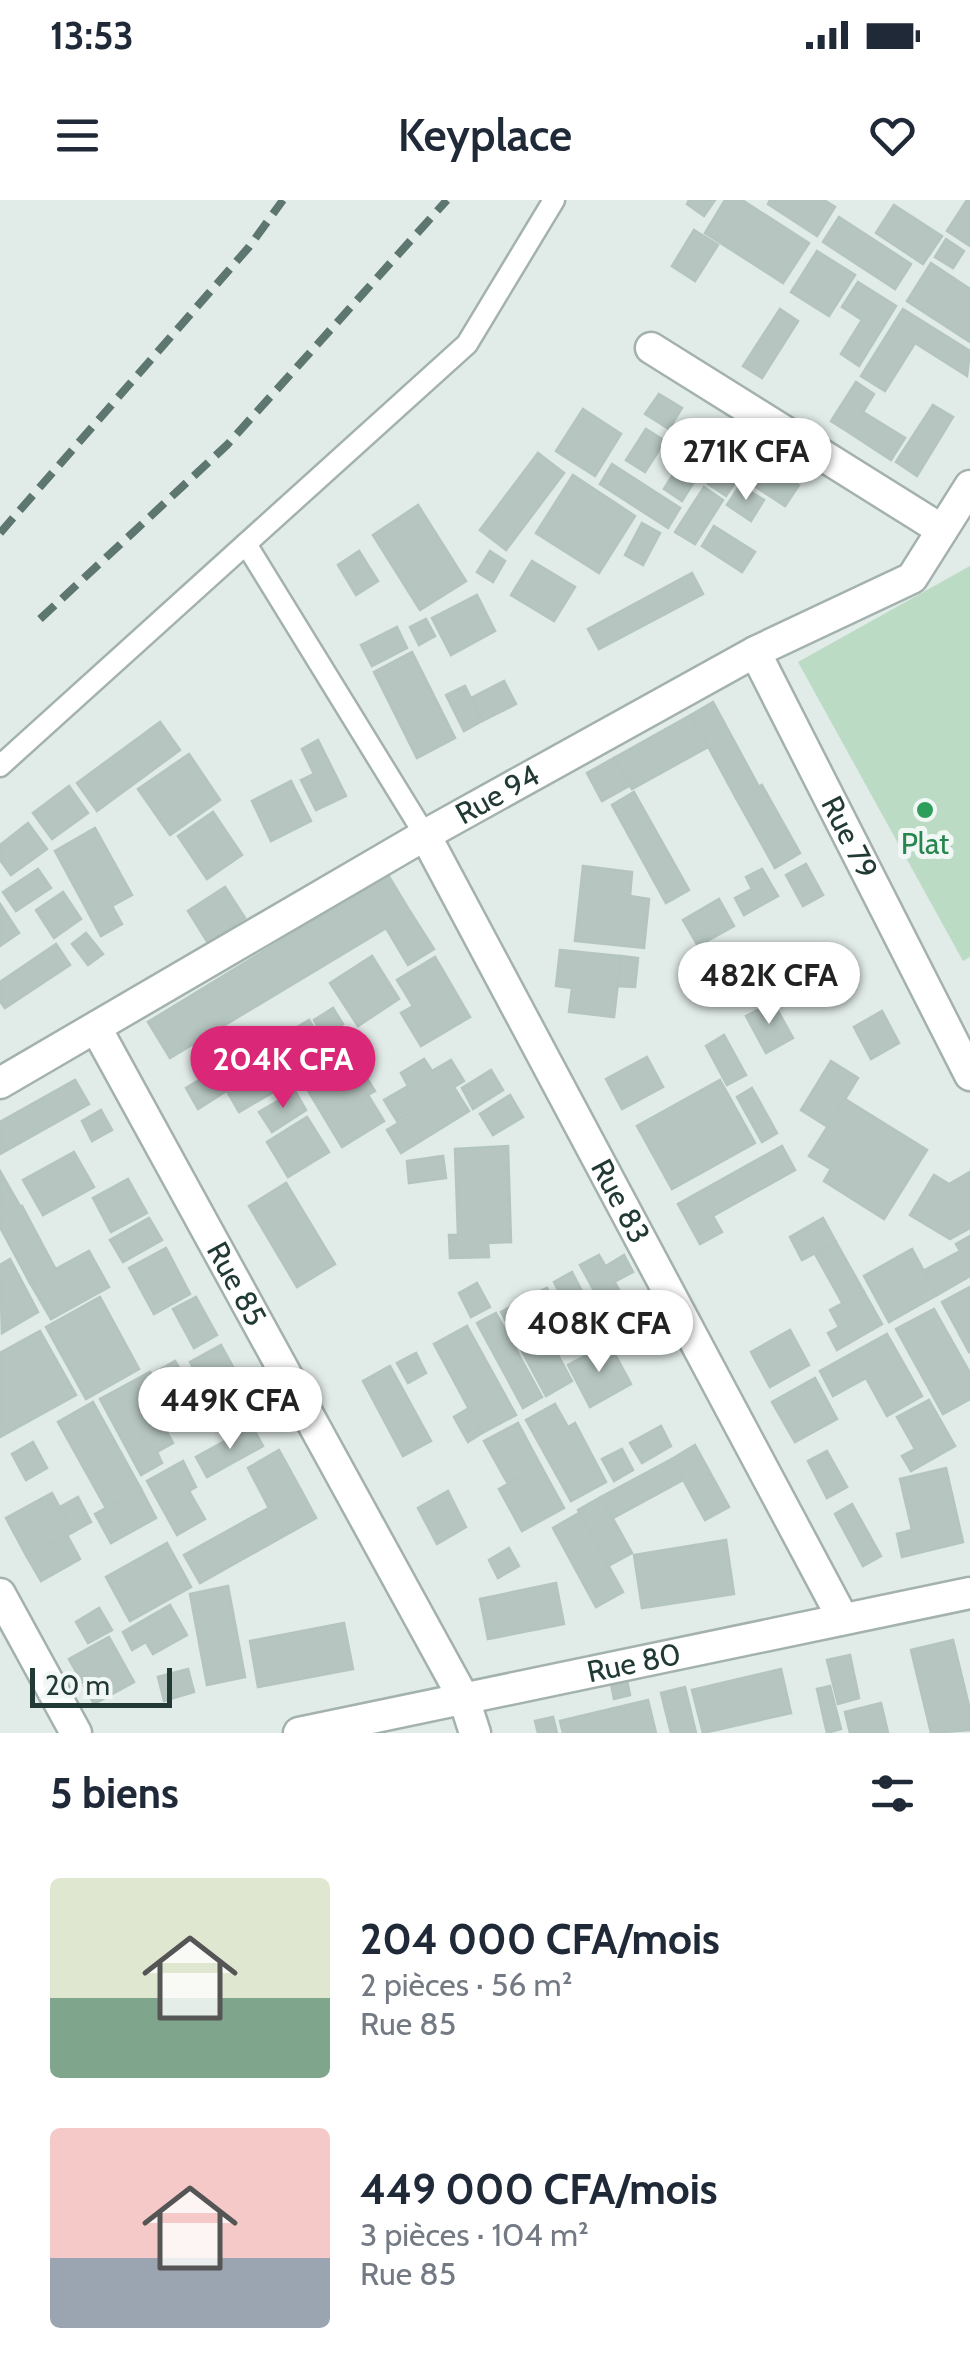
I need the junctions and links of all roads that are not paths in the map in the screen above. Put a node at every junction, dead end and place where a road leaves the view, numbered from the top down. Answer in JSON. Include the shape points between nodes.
{"nodes":[{"id":1,"x":554,"y":200,"type":"edge"},
{"id":2,"x":651,"y":348,"type":"dead end"},
{"id":3,"x":970,"y":486,"type":"edge"},
{"id":4,"x":942,"y":530,"type":"junction"},
{"id":5,"x":246,"y":544,"type":"junction"},
{"id":6,"x":755,"y":652,"type":"junction"},
{"id":7,"x":0,"y":766,"type":"edge"},
{"id":8,"x":425,"y":834,"type":"junction"},
{"id":9,"x":96,"y":1028,"type":"junction"},
{"id":10,"x":970,"y":1075,"type":"edge"},
{"id":11,"x":0,"y":1084,"type":"edge"},
{"id":12,"x":970,"y":1592,"type":"edge"},
{"id":13,"x":0,"y":1594,"type":"edge"},
{"id":14,"x":843,"y":1619,"type":"junction"},
{"id":15,"x":464,"y":1699,"type":"junction"},
{"id":16,"x":76,"y":1733,"type":"edge"},
{"id":17,"x":300,"y":1733,"type":"edge"},
{"id":18,"x":475,"y":1733,"type":"edge"}],
"edges":[{"from":1,"to":5,"type":"lane","via":[[467,344]]},
{"from":2,"to":4,"type":"street"},
{"from":3,"to":4,"type":"street","name":"Rue 94"},
{"from":4,"to":6,"type":"street","name":"Rue 94","via":[[912,578]]},
{"from":5,"to":7,"type":"lane"},
{"from":5,"to":8,"type":"lane"},
{"from":6,"to":8,"type":"street","name":"Rue 94"},
{"from":6,"to":10,"type":"street","name":"Rue 79"},
{"from":8,"to":9,"type":"street","name":"Rue 94"},
{"from":8,"to":14,"type":"street","name":"Rue 83"},
{"from":9,"to":11,"type":"street","name":"Rue 94"},
{"from":9,"to":15,"type":"street","name":"Rue 85"},
{"from":12,"to":14,"type":"street","name":"Rue 80"},
{"from":13,"to":16,"type":"street"},
{"from":14,"to":15,"type":"street","name":"Rue 80"},
{"from":15,"to":17,"type":"street","name":"Rue 80"},
{"from":15,"to":18,"type":"street","name":"Rue 85"}]}
